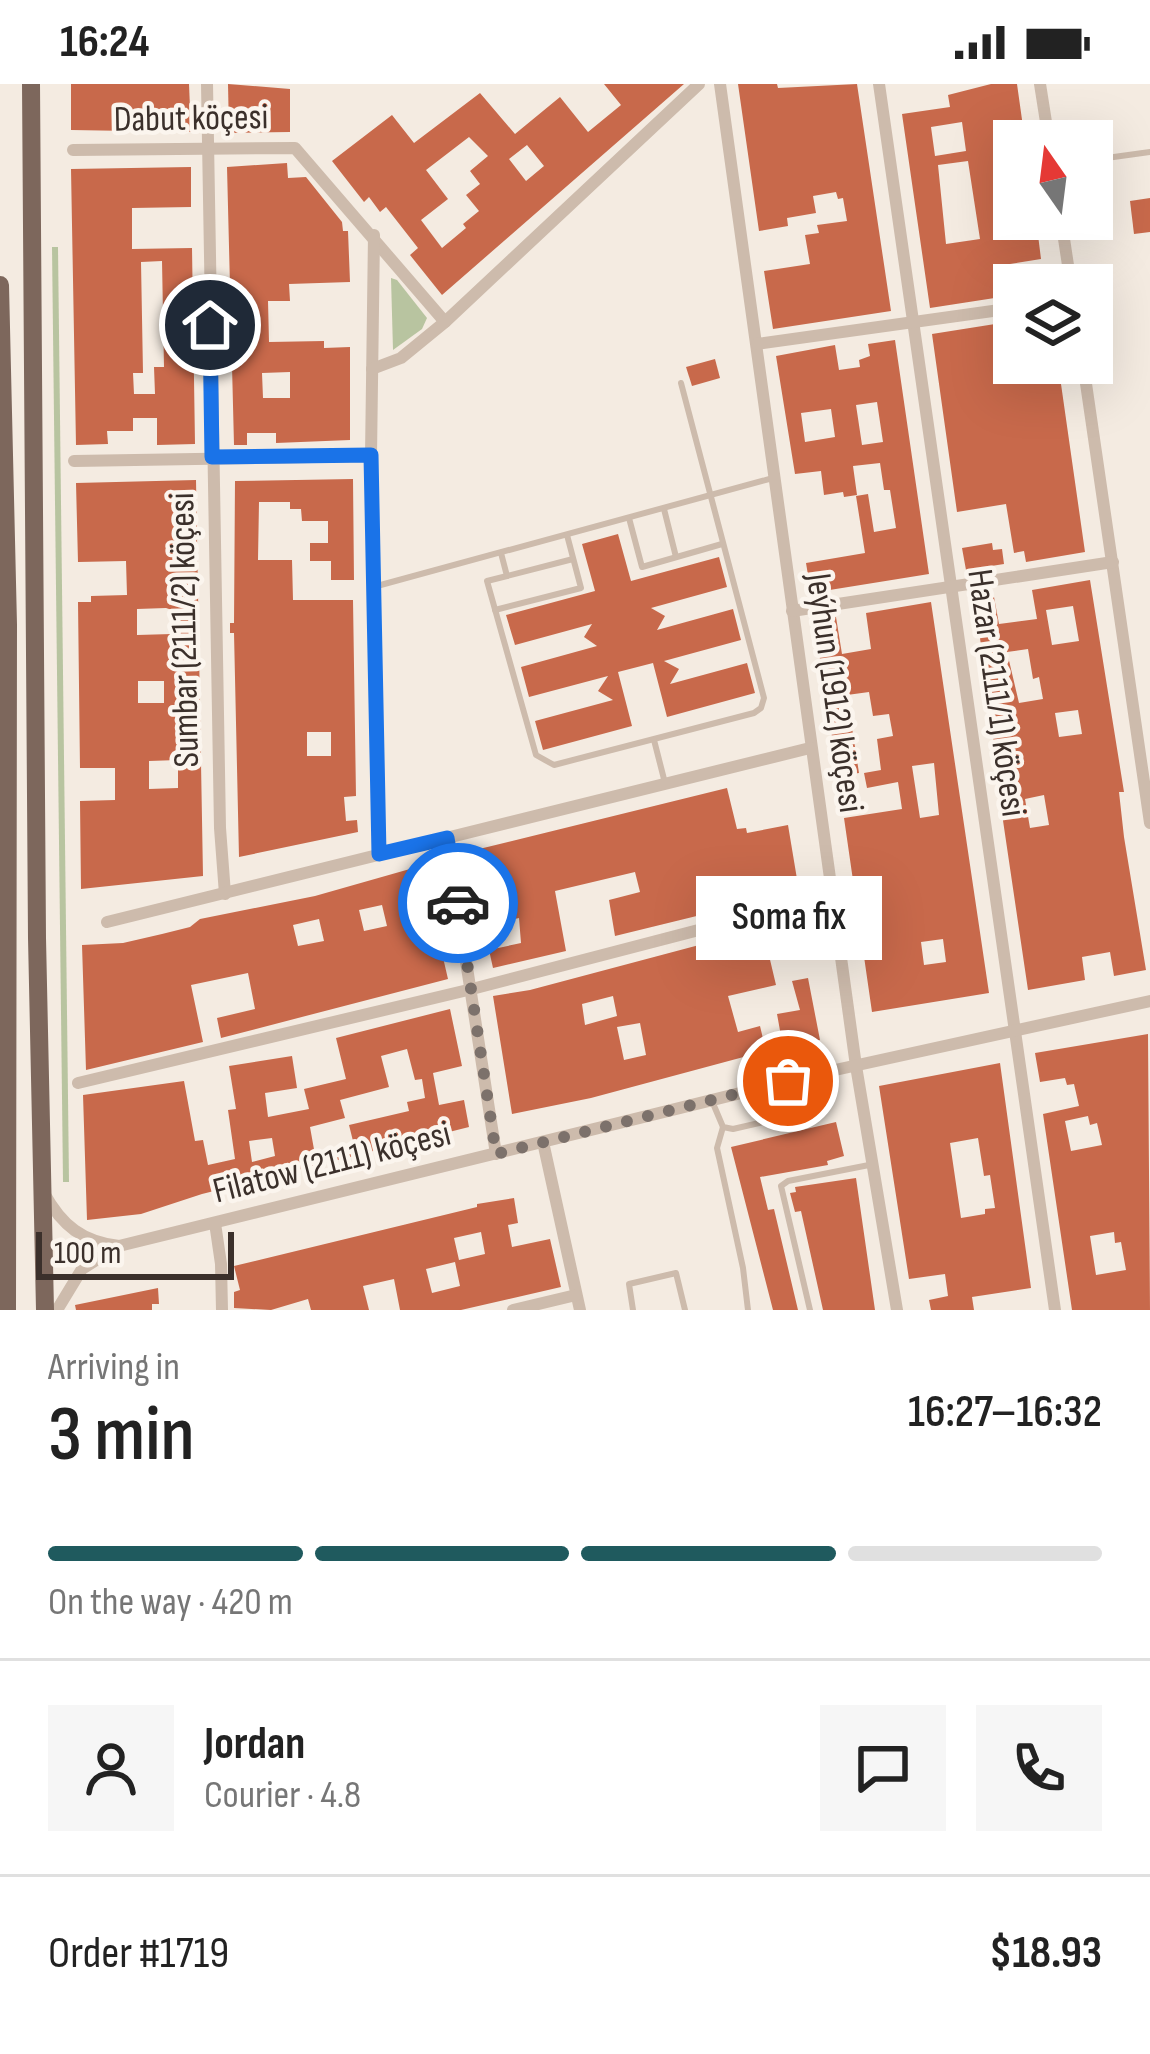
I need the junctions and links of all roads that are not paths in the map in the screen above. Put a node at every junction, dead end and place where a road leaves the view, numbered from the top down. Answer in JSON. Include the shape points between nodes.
{"nodes":[{"id":1,"x":32,"y":84,"type":"edge"},
{"id":2,"x":207,"y":84,"type":"edge"},
{"id":3,"x":699,"y":84,"type":"edge"},
{"id":4,"x":720,"y":84,"type":"edge"},
{"id":5,"x":879,"y":84,"type":"edge"},
{"id":6,"x":1040,"y":84,"type":"edge"},
{"id":7,"x":1046,"y":120,"type":"edge"},
{"id":8,"x":207,"y":149,"type":"junction"},
{"id":9,"x":73,"y":150,"type":"dead end"},
{"id":10,"x":1150,"y":152,"type":"edge"},
{"id":11,"x":1113,"y":157,"type":"edge"},
{"id":12,"x":374,"y":235,"type":"junction"},
{"id":13,"x":0,"y":285,"type":"edge"},
{"id":14,"x":0,"y":300,"type":"edge"},
{"id":15,"x":993,"y":311,"type":"edge"},
{"id":16,"x":446,"y":322,"type":"junction"},
{"id":17,"x":913,"y":322,"type":"junction"},
{"id":18,"x":757,"y":344,"type":"junction"},
{"id":19,"x":372,"y":369,"type":"junction"},
{"id":20,"x":681,"y":383,"type":"dead end"},
{"id":21,"x":1086,"y":384,"type":"edge"},
{"id":22,"x":371,"y":455,"type":"junction"},
{"id":23,"x":212,"y":457,"type":"junction"},
{"id":24,"x":74,"y":461,"type":"dead end"},
{"id":25,"x":773,"y":478,"type":"junction"},
{"id":26,"x":709,"y":496,"type":"junction"},
{"id":27,"x":664,"y":509,"type":"junction"},
{"id":28,"x":628,"y":518,"type":"junction"},
{"id":29,"x":567,"y":535,"type":"junction"},
{"id":30,"x":722,"y":544,"type":"junction"},
{"id":31,"x":500,"y":553,"type":"junction"},
{"id":32,"x":676,"y":557,"type":"junction"},
{"id":33,"x":573,"y":559,"type":"junction"},
{"id":34,"x":1113,"y":562,"type":"junction"},
{"id":35,"x":507,"y":576,"type":"junction"},
{"id":36,"x":374,"y":587,"type":"junction"},
{"id":37,"x":949,"y":587,"type":"junction"},
{"id":38,"x":495,"y":610,"type":"junction"},
{"id":39,"x":792,"y":610,"type":"junction"},
{"id":40,"x":653,"y":739,"type":"junction"},
{"id":41,"x":810,"y":748,"type":"junction"},
{"id":42,"x":665,"y":783,"type":"junction"},
{"id":43,"x":1150,"y":823,"type":"edge"},
{"id":44,"x":447,"y":838,"type":"junction"},
{"id":45,"x":379,"y":854,"type":"junction"},
{"id":46,"x":224,"y":894,"type":"junction"},
{"id":47,"x":833,"y":895,"type":"junction"},
{"id":48,"x":107,"y":922,"type":"dead end"},
{"id":49,"x":472,"y":989,"type":"junction"},
{"id":50,"x":1150,"y":1000,"type":"edge"},
{"id":51,"x":1016,"y":1030,"type":"junction"},
{"id":52,"x":856,"y":1066,"type":"junction"},
{"id":53,"x":826,"y":1072,"type":"junction"},
{"id":54,"x":78,"y":1083,"type":"dead end"},
{"id":55,"x":711,"y":1100,"type":"junction"},
{"id":56,"x":723,"y":1127,"type":"junction"},
{"id":57,"x":542,"y":1142,"type":"junction"},
{"id":58,"x":496,"y":1154,"type":"junction"},
{"id":59,"x":870,"y":1164,"type":"junction"},
{"id":60,"x":42,"y":1189,"type":"junction"},
{"id":61,"x":3,"y":1192,"type":"edge"},
{"id":62,"x":215,"y":1223,"type":"junction"},
{"id":63,"x":119,"y":1246,"type":"junction"},
{"id":64,"x":3,"y":1261,"type":"edge"},
{"id":65,"x":576,"y":1295,"type":"junction"},
{"id":66,"x":7,"y":1310,"type":"edge"},
{"id":67,"x":45,"y":1310,"type":"edge"},
{"id":68,"x":57,"y":1310,"type":"edge"},
{"id":69,"x":222,"y":1310,"type":"edge"},
{"id":70,"x":512,"y":1310,"type":"edge"},
{"id":71,"x":580,"y":1310,"type":"edge"},
{"id":72,"x":633,"y":1310,"type":"edge"},
{"id":73,"x":685,"y":1310,"type":"edge"},
{"id":74,"x":748,"y":1310,"type":"edge"},
{"id":75,"x":810,"y":1310,"type":"edge"},
{"id":76,"x":897,"y":1310,"type":"edge"},
{"id":77,"x":1055,"y":1310,"type":"edge"}],
"edges":[{"from":1,"to":60,"type":"main road"},
{"from":2,"to":8,"type":"street","name":"Sumbar (2111/2) köçesi"},
{"from":3,"to":16,"type":"street"},
{"from":4,"to":18,"type":"street","name":"Jeýhun (1912) köçesi"},
{"from":5,"to":17,"type":"street","name":"Hazar (2111/1) köçesi"},
{"from":6,"to":7,"type":"street"},
{"from":8,"to":9,"type":"street","name":"Dabut köçesi"},
{"from":8,"to":12,"type":"street","name":"Dabut köçesi","via":[[295,148]]},
{"from":8,"to":23,"type":"street","name":"Sumbar (2111/2) köçesi"},
{"from":10,"to":11,"type":"lane"},
{"from":12,"to":16,"type":"street","name":"Dabut köçesi"},
{"from":12,"to":19,"type":"street"},
{"from":13,"to":14,"type":"main road"},
{"from":14,"to":61,"type":"main road","via":[[8,626]]},
{"from":15,"to":17,"type":"street"},
{"from":16,"to":19,"type":"street","via":[[401,358]]},
{"from":17,"to":18,"type":"street"},
{"from":17,"to":37,"type":"street","name":"Hazar (2111/1) köçesi"},
{"from":18,"to":25,"type":"street","name":"Jeýhun (1912) köçesi"},
{"from":19,"to":22,"type":"street"},
{"from":20,"to":26,"type":"lane"},
{"from":21,"to":34,"type":"street"},
{"from":22,"to":23,"type":"street"},
{"from":22,"to":36,"type":"street"},
{"from":23,"to":24,"type":"street"},
{"from":23,"to":46,"type":"street","name":"Sumbar (2111/2) köçesi"},
{"from":25,"to":26,"type":"lane"},
{"from":25,"to":39,"type":"street","name":"Jeýhun (1912) köçesi"},
{"from":26,"to":27,"type":"lane"},
{"from":26,"to":30,"type":"lane"},
{"from":27,"to":28,"type":"lane"},
{"from":27,"to":32,"type":"lane"},
{"from":28,"to":29,"type":"lane"},
{"from":28,"to":32,"type":"lane","via":[[642,567]]},
{"from":29,"to":31,"type":"lane"},
{"from":29,"to":33,"type":"lane"},
{"from":30,"to":32,"type":"lane"},
{"from":30,"to":40,"type":"lane","via":[[761,708]]},
{"from":31,"to":35,"type":"lane"},
{"from":31,"to":36,"type":"lane"},
{"from":33,"to":35,"type":"lane"},
{"from":33,"to":38,"type":"lane","via":[[580,588]]},
{"from":34,"to":37,"type":"street"},
{"from":34,"to":43,"type":"street"},
{"from":35,"to":38,"type":"lane","via":[[487,581]]},
{"from":36,"to":45,"type":"street"},
{"from":37,"to":39,"type":"street"},
{"from":37,"to":51,"type":"street","name":"Hazar (2111/1) köçesi"},
{"from":38,"to":40,"type":"lane","via":[[536,755],[554,765]]},
{"from":39,"to":41,"type":"street","name":"Jeýhun (1912) köçesi"},
{"from":40,"to":42,"type":"lane"},
{"from":41,"to":42,"type":"street"},
{"from":41,"to":47,"type":"street","name":"Jeýhun (1912) köçesi"},
{"from":42,"to":44,"type":"street"},
{"from":44,"to":45,"type":"street"},
{"from":44,"to":49,"type":"street"},
{"from":45,"to":46,"type":"street"},
{"from":46,"to":48,"type":"street"},
{"from":47,"to":49,"type":"street"},
{"from":47,"to":52,"type":"street","name":"Jeýhun (1912) köçesi"},
{"from":49,"to":54,"type":"street"},
{"from":49,"to":58,"type":"street"},
{"from":50,"to":51,"type":"street","name":"Filatow (2111) köçesi"},
{"from":51,"to":52,"type":"street","name":"Filatow (2111) köçesi"},
{"from":51,"to":77,"type":"street","name":"Hazar (2111/1) köçesi"},
{"from":52,"to":53,"type":"street","name":"Filatow (2111) köçesi"},
{"from":52,"to":59,"type":"street","name":"Jeýhun (1912) köçesi"},
{"from":53,"to":55,"type":"street","name":"Filatow (2111) köçesi"},
{"from":53,"to":56,"type":"lane","via":[[812,1111]]},
{"from":55,"to":56,"type":"lane"},
{"from":55,"to":57,"type":"street","name":"Filatow (2111) köçesi"},
{"from":56,"to":74,"type":"lane","via":[[717,1148]]},
{"from":57,"to":58,"type":"street","name":"Filatow (2111) köçesi"},
{"from":57,"to":65,"type":"street"},
{"from":58,"to":62,"type":"street","name":"Filatow (2111) köçesi"},
{"from":59,"to":75,"type":"lane","via":[[781,1186]]},
{"from":59,"to":76,"type":"street","name":"Jeýhun (1912) köçesi"},
{"from":60,"to":63,"type":"street","via":[[82,1238]]},
{"from":60,"to":67,"type":"main road"},
{"from":61,"to":64,"type":"main road"},
{"from":62,"to":63,"type":"street","name":"Filatow (2111) köçesi"},
{"from":62,"to":69,"type":"street"},
{"from":63,"to":68,"type":"street","via":[[82,1269]]},
{"from":64,"to":66,"type":"main road"},
{"from":65,"to":70,"type":"street"},
{"from":65,"to":71,"type":"street"},
{"from":72,"to":73,"type":"lane","via":[[629,1284],[676,1273]]}]}
